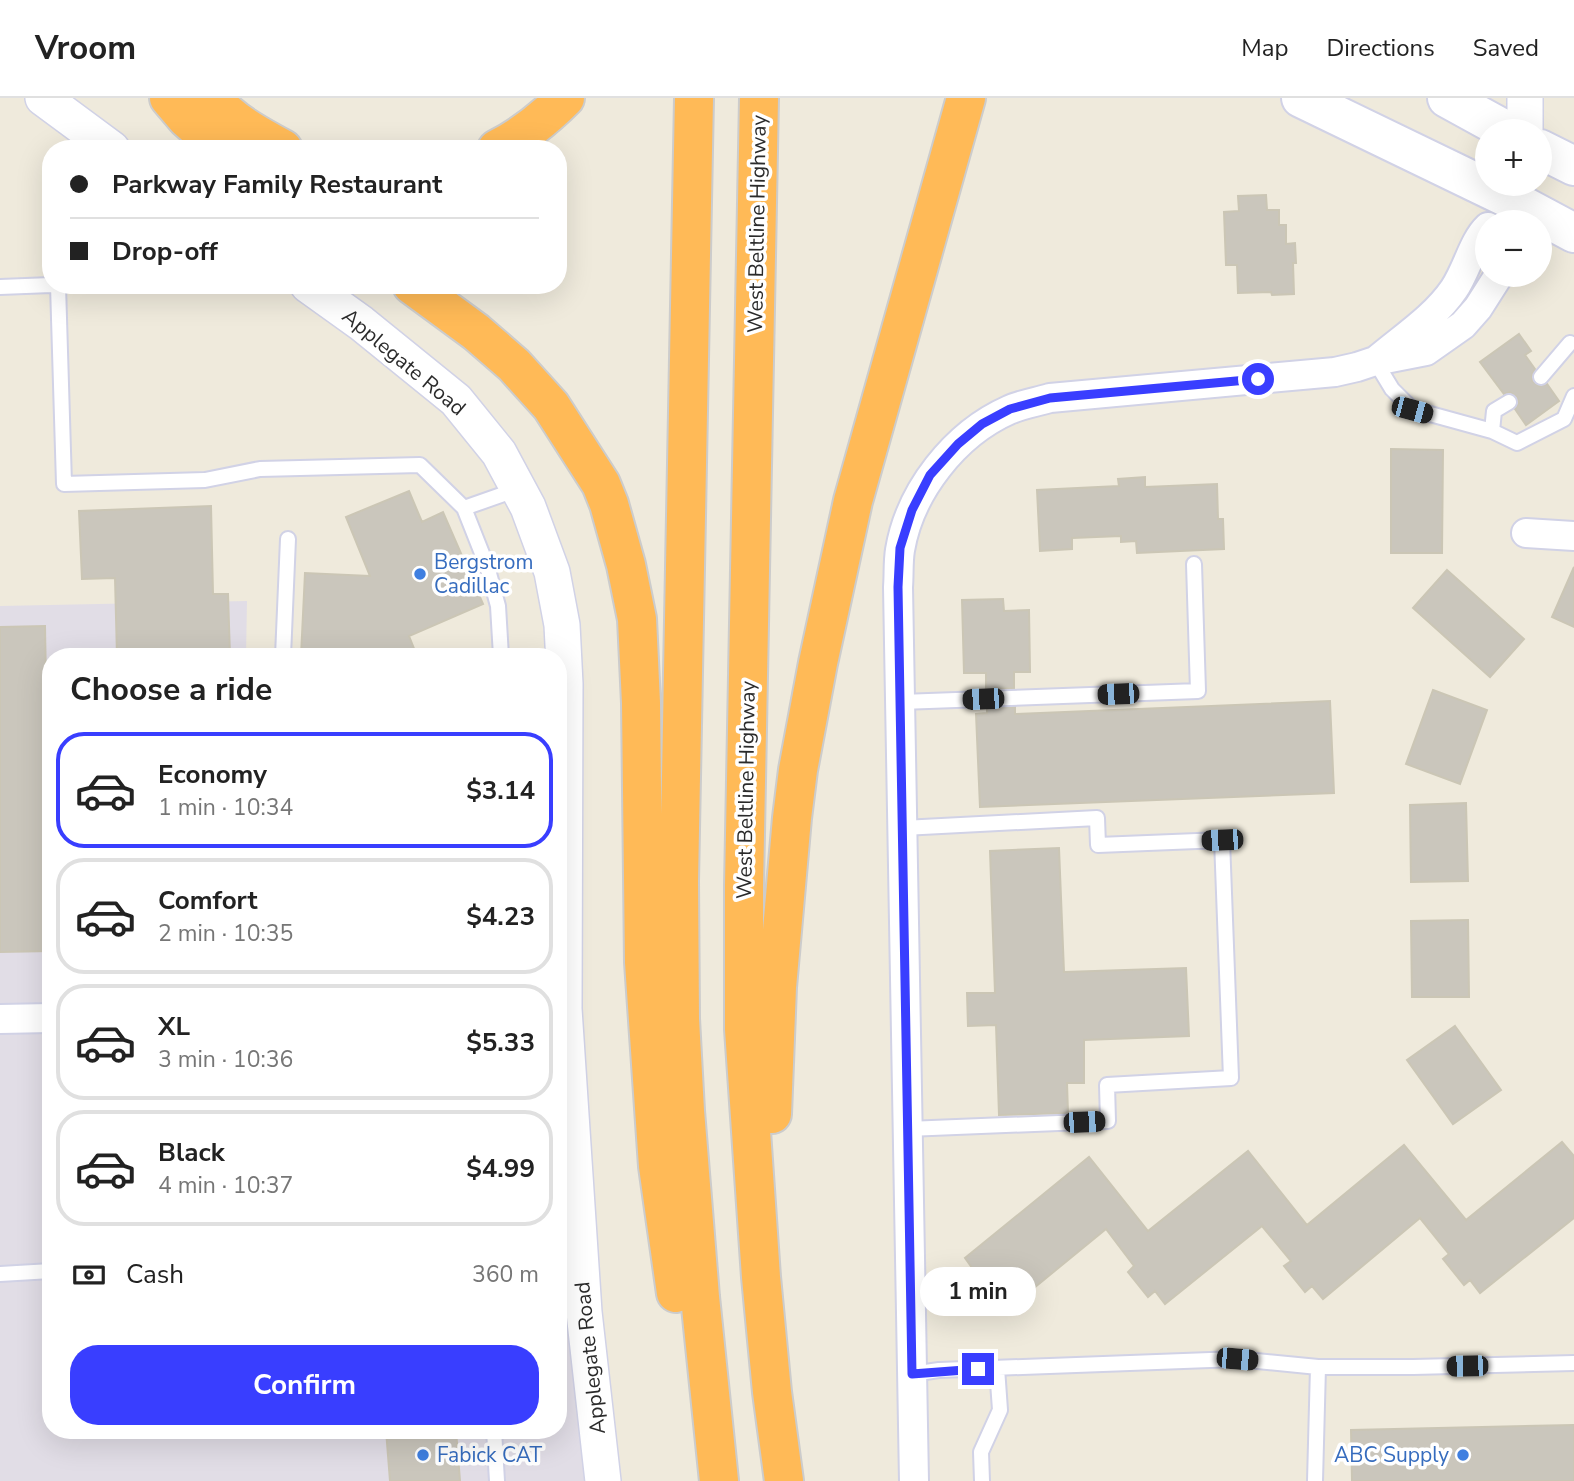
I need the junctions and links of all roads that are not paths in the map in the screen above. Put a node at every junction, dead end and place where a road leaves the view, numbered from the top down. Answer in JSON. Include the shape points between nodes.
{"nodes":[{"id":1,"x":43,"y":98,"type":"edge"},
{"id":2,"x":169,"y":98,"type":"edge"},
{"id":3,"x":212,"y":98,"type":"edge"},
{"id":4,"x":565,"y":98,"type":"edge"},
{"id":5,"x":694,"y":98,"type":"edge"},
{"id":6,"x":759,"y":98,"type":"edge"},
{"id":7,"x":966,"y":98,"type":"edge"},
{"id":8,"x":986,"y":98,"type":"edge"},
{"id":9,"x":1301,"y":98,"type":"edge"},
{"id":10,"x":1447,"y":98,"type":"edge"},
{"id":11,"x":1525,"y":98,"type":"edge"},
{"id":12,"x":1485,"y":119,"type":"edge"},
{"id":13,"x":1525,"y":119,"type":"edge"},
{"id":14,"x":92,"y":139,"type":"edge"},
{"id":15,"x":211,"y":140,"type":"edge"},
{"id":16,"x":266,"y":140,"type":"edge"},
{"id":17,"x":514,"y":140,"type":"edge"},
{"id":18,"x":1552,"y":155,"type":"edge"},
{"id":19,"x":1574,"y":166,"type":"edge"},
{"id":20,"x":1503,"y":210,"type":"edge"},
{"id":21,"x":1552,"y":226,"type":"edge"},
{"id":22,"x":1574,"y":233,"type":"edge"},
{"id":23,"x":1475,"y":247,"type":"edge"},
{"id":24,"x":42,"y":285,"type":"edge"},
{"id":25,"x":0,"y":286,"type":"edge"},
{"id":26,"x":1491,"y":287,"type":"edge"},
{"id":27,"x":58,"y":294,"type":"edge"},
{"id":28,"x":321,"y":294,"type":"edge"},
{"id":29,"x":424,"y":294,"type":"edge"},
{"id":30,"x":901,"y":331,"type":"junction"},
{"id":31,"x":1572,"y":340,"type":"edge"},
{"id":32,"x":1574,"y":359,"type":"edge"},
{"id":33,"x":1376,"y":361,"type":"junction"},
{"id":34,"x":1541,"y":377,"type":"dead end"},
{"id":35,"x":1574,"y":396,"type":"edge"},
{"id":36,"x":1509,"y":402,"type":"dead end"},
{"id":37,"x":1492,"y":431,"type":"junction"},
{"id":38,"x":518,"y":489,"type":"junction"},
{"id":39,"x":464,"y":508,"type":"junction"},
{"id":40,"x":1526,"y":533,"type":"dead end"},
{"id":41,"x":1574,"y":536,"type":"edge"},
{"id":42,"x":288,"y":539,"type":"dead end"},
{"id":43,"x":1194,"y":564,"type":"dead end"},
{"id":44,"x":283,"y":648,"type":"edge"},
{"id":45,"x":501,"y":648,"type":"edge"},
{"id":46,"x":563,"y":648,"type":"edge"},
{"id":47,"x":901,"y":702,"type":"junction"},
{"id":48,"x":903,"y":828,"type":"junction"},
{"id":49,"x":42,"y":1018,"type":"edge"},
{"id":50,"x":0,"y":1019,"type":"edge"},
{"id":51,"x":567,"y":1121,"type":"edge"},
{"id":52,"x":907,"y":1129,"type":"junction"},
{"id":53,"x":42,"y":1272,"type":"edge"},
{"id":54,"x":0,"y":1274,"type":"edge"},
{"id":55,"x":1574,"y":1363,"type":"edge"},
{"id":56,"x":1318,"y":1367,"type":"junction"},
{"id":57,"x":997,"y":1368,"type":"junction"},
{"id":58,"x":912,"y":1374,"type":"junction"},
{"id":59,"x":772,"y":1392,"type":"junction"},
{"id":60,"x":495,"y":1439,"type":"edge"},
{"id":61,"x":497,"y":1481,"type":"edge"},
{"id":62,"x":603,"y":1481,"type":"edge"},
{"id":63,"x":712,"y":1481,"type":"edge"},
{"id":64,"x":719,"y":1481,"type":"edge"},
{"id":65,"x":784,"y":1481,"type":"edge"},
{"id":66,"x":914,"y":1481,"type":"edge"},
{"id":67,"x":982,"y":1481,"type":"edge"},
{"id":68,"x":1315,"y":1481,"type":"edge"}],
"edges":[{"from":1,"to":14,"type":"street"},
{"from":2,"to":15,"type":"highway"},
{"from":3,"to":16,"type":"highway"},
{"from":4,"to":17,"type":"highway"},
{"from":5,"to":64,"type":"highway","via":[[680,1019]]},
{"from":6,"to":59,"type":"highway","name":"West Beltline Highway","via":[[744,1029]]},
{"from":7,"to":30,"type":"highway"},
{"from":8,"to":30,"type":"highway"},
{"from":9,"to":20,"type":"main road"},
{"from":10,"to":12,"type":"main road"},
{"from":11,"to":13,"type":"street"},
{"from":18,"to":19,"type":"main road"},
{"from":21,"to":22,"type":"main road"},
{"from":23,"to":33,"type":"street","via":[[1453,290],[1434,313]]},
{"from":24,"to":25,"type":"lane"},
{"from":26,"to":33,"type":"street","via":[[1478,308],[1447,338],[1426,351]]},
{"from":27,"to":39,"type":"lane","via":[[64,484],[205,480],[260,468],[420,465]]},
{"from":28,"to":38,"type":"street","name":"Applegate Road","via":[[456,400],[499,453]]},
{"from":29,"to":63,"type":"highway","via":[[486,340],[551,406],[601,484],[626,565],[638,631],[644,962],[658,1166],[676,1296]]},
{"from":30,"to":59,"type":"highway","via":[[847,525],[819,654],[792,818],[773,1075]]},
{"from":31,"to":32,"type":"lane"},
{"from":31,"to":34,"type":"lane"},
{"from":33,"to":37,"type":"lane","via":[[1392,390],[1412,410]]},
{"from":33,"to":47,"type":"street","via":[[1311,375],[1050,398],[1010,409],[982,424],[930,475],[900,548]]},
{"from":35,"to":37,"type":"lane","via":[[1564,418],[1517,443]]},
{"from":36,"to":37,"type":"lane","via":[[1494,411]]},
{"from":38,"to":39,"type":"lane"},
{"from":38,"to":46,"type":"street","name":"Applegate Road","via":[[552,572]]},
{"from":39,"to":45,"type":"lane","via":[[498,606]]},
{"from":40,"to":41,"type":"street"},
{"from":42,"to":44,"type":"lane"},
{"from":43,"to":47,"type":"lane","via":[[1198,691]]},
{"from":47,"to":48,"type":"street"},
{"from":48,"to":52,"type":"street"},
{"from":48,"to":52,"type":"lane","via":[[1097,818],[1098,845],[1222,840],[1231,1078],[1107,1085],[1108,1121]]},
{"from":49,"to":50,"type":"street"},
{"from":51,"to":62,"type":"street","name":"Applegate Road","via":[[572,1215]]},
{"from":52,"to":58,"type":"street"},
{"from":53,"to":54,"type":"lane"},
{"from":55,"to":56,"type":"lane"},
{"from":56,"to":57,"type":"lane","via":[[1237,1359]]},
{"from":56,"to":68,"type":"lane"},
{"from":57,"to":58,"type":"lane"},
{"from":57,"to":67,"type":"lane","via":[[1000,1410],[981,1452]]},
{"from":58,"to":66,"type":"street"},
{"from":59,"to":65,"type":"highway","name":"West Beltline Highway"},
{"from":60,"to":61,"type":"lane"}]}
